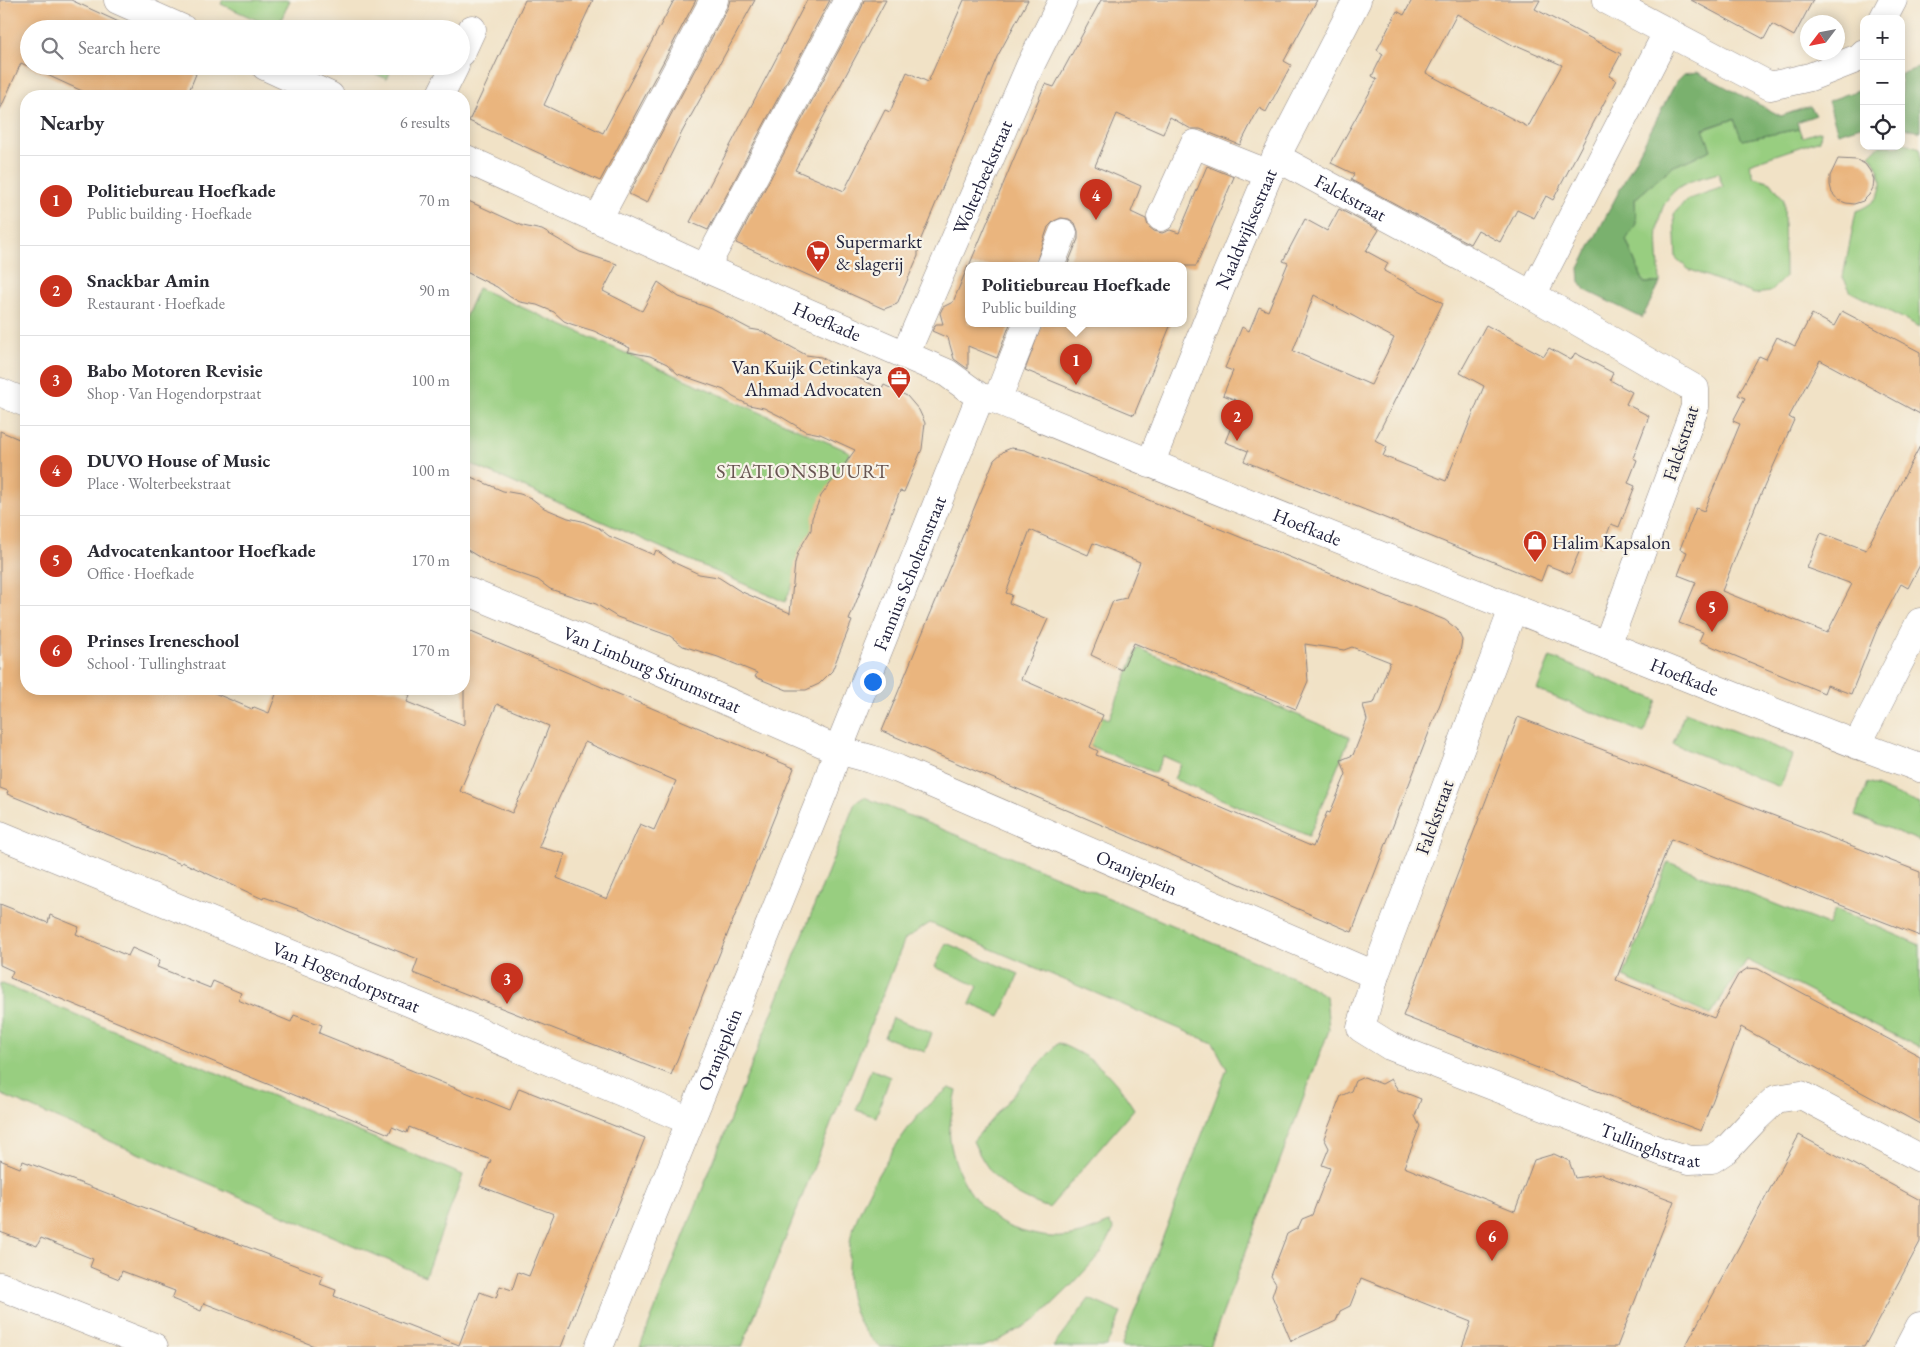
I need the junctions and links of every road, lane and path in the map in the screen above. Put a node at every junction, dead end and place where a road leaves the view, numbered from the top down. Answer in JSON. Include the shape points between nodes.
{"nodes":[{"id":1,"x":118,"y":0,"type":"edge"},
{"id":2,"x":714,"y":0,"type":"edge"},
{"id":3,"x":848,"y":0,"type":"edge"},
{"id":4,"x":1063,"y":0,"type":"edge"},
{"id":5,"x":1356,"y":0,"type":"edge"},
{"id":6,"x":1607,"y":0,"type":"edge"},
{"id":7,"x":1893,"y":0,"type":"edge"},
{"id":8,"x":159,"y":8,"type":"edge"},
{"id":9,"x":1885,"y":15,"type":"edge"},
{"id":10,"x":173,"y":20,"type":"edge"},
{"id":11,"x":1667,"y":33,"type":"junction"},
{"id":12,"x":1860,"y":57,"type":"edge"},
{"id":13,"x":284,"y":75,"type":"edge"},
{"id":14,"x":450,"y":75,"type":"edge"},
{"id":15,"x":317,"y":90,"type":"edge"},
{"id":16,"x":443,"y":90,"type":"edge"},
{"id":17,"x":470,"y":161,"type":"edge"},
{"id":18,"x":1272,"y":165,"type":"junction"},
{"id":19,"x":1161,"y":217,"type":"dead end"},
{"id":20,"x":598,"y":218,"type":"junction"},
{"id":21,"x":1063,"y":234,"type":"dead end"},
{"id":22,"x":1052,"y":262,"type":"edge"},
{"id":23,"x":705,"y":268,"type":"junction"},
{"id":24,"x":1532,"y":295,"type":"junction"},
{"id":25,"x":1025,"y":327,"type":"edge"},
{"id":26,"x":905,"y":355,"type":"junction"},
{"id":27,"x":0,"y":392,"type":"edge"},
{"id":28,"x":988,"y":399,"type":"junction"},
{"id":29,"x":20,"y":400,"type":"edge"},
{"id":30,"x":1150,"y":464,"type":"junction"},
{"id":31,"x":470,"y":592,"type":"edge"},
{"id":32,"x":1512,"y":609,"type":"junction"},
{"id":33,"x":1920,"y":622,"type":"edge"},
{"id":34,"x":1607,"y":645,"type":"junction"},
{"id":35,"x":1857,"y":745,"type":"junction"},
{"id":36,"x":838,"y":750,"type":"junction"},
{"id":37,"x":1920,"y":768,"type":"edge"},
{"id":38,"x":898,"y":769,"type":"joint"},
{"id":39,"x":0,"y":836,"type":"edge"},
{"id":40,"x":1375,"y":975,"type":"junction"},
{"id":41,"x":1361,"y":1028,"type":"joint"},
{"id":42,"x":690,"y":1121,"type":"junction"},
{"id":43,"x":1920,"y":1158,"type":"edge"},
{"id":44,"x":0,"y":1286,"type":"edge"},
{"id":45,"x":1920,"y":1326,"type":"edge"},
{"id":46,"x":154,"y":1347,"type":"edge"},
{"id":47,"x":599,"y":1347,"type":"edge"},
{"id":48,"x":1909,"y":1347,"type":"edge"}],
"edges":[{"from":1,"to":8,"type":"street"},
{"from":2,"to":20,"type":"street"},
{"from":3,"to":23,"type":"street"},
{"from":4,"to":26,"type":"street","name":"Wolterbeekstraat","via":[[1030,66]]},
{"from":5,"to":18,"type":"street","name":"Naaldwijksestraat"},
{"from":6,"to":11,"type":"street"},
{"from":7,"to":9,"type":"street"},
{"from":8,"to":10,"type":"street"},
{"from":11,"to":12,"type":"street","via":[[1770,86],[1810,77]]},
{"from":11,"to":24,"type":"street"},
{"from":13,"to":15,"type":"street"},
{"from":14,"to":16,"type":"street"},
{"from":17,"to":20,"type":"street","name":"Hoefkade"},
{"from":18,"to":19,"type":"street","name":"Falckstraat","via":[[1194,144]]},
{"from":18,"to":24,"type":"street","name":"Falckstraat"},
{"from":18,"to":30,"type":"street","name":"Naaldwijksestraat"},
{"from":20,"to":23,"type":"street","name":"Hoefkade"},
{"from":21,"to":22,"type":"street"},
{"from":23,"to":26,"type":"street","name":"Hoefkade"},
{"from":24,"to":34,"type":"street","name":"Falckstraat","via":[[1695,389],[1695,407]]},
{"from":25,"to":28,"type":"street","name":"Fannius Scholtenstraat"},
{"from":26,"to":28,"type":"street","name":"Hoefkade","via":[[947,373]]},
{"from":27,"to":29,"type":"street"},
{"from":28,"to":30,"type":"street","name":"Hoefkade"},
{"from":28,"to":36,"type":"street","name":"Fannius Scholtenstraat"},
{"from":30,"to":32,"type":"street","name":"Hoefkade"},
{"from":31,"to":36,"type":"street","name":"Van Limburg Stirumstraat"},
{"from":32,"to":34,"type":"street","name":"Hoefkade"},
{"from":32,"to":40,"type":"street","name":"Falckstraat"},
{"from":33,"to":35,"type":"street"},
{"from":34,"to":35,"type":"street","name":"Hoefkade"},
{"from":35,"to":37,"type":"street","name":"Hoefkade"},
{"from":36,"to":38,"type":"street","name":"Van Limburg Stirumstraat"},
{"from":36,"to":42,"type":"street","name":"Oranjeplein"},
{"from":38,"to":40,"type":"street","name":"Oranjeplein"},
{"from":39,"to":42,"type":"street","name":"Van Hogendorpstraat","via":[[445,1017]]},
{"from":40,"to":41,"type":"street","name":"Falckstraat"},
{"from":41,"to":43,"type":"street","name":"Tullinghstraat","via":[[1390,1046],[1690,1160],[1712,1159],[1727,1149],[1776,1099],[1801,1095]]},
{"from":42,"to":47,"type":"street","name":"Oranjeplein"},
{"from":44,"to":46,"type":"street"},
{"from":45,"to":48,"type":"street"}]}
